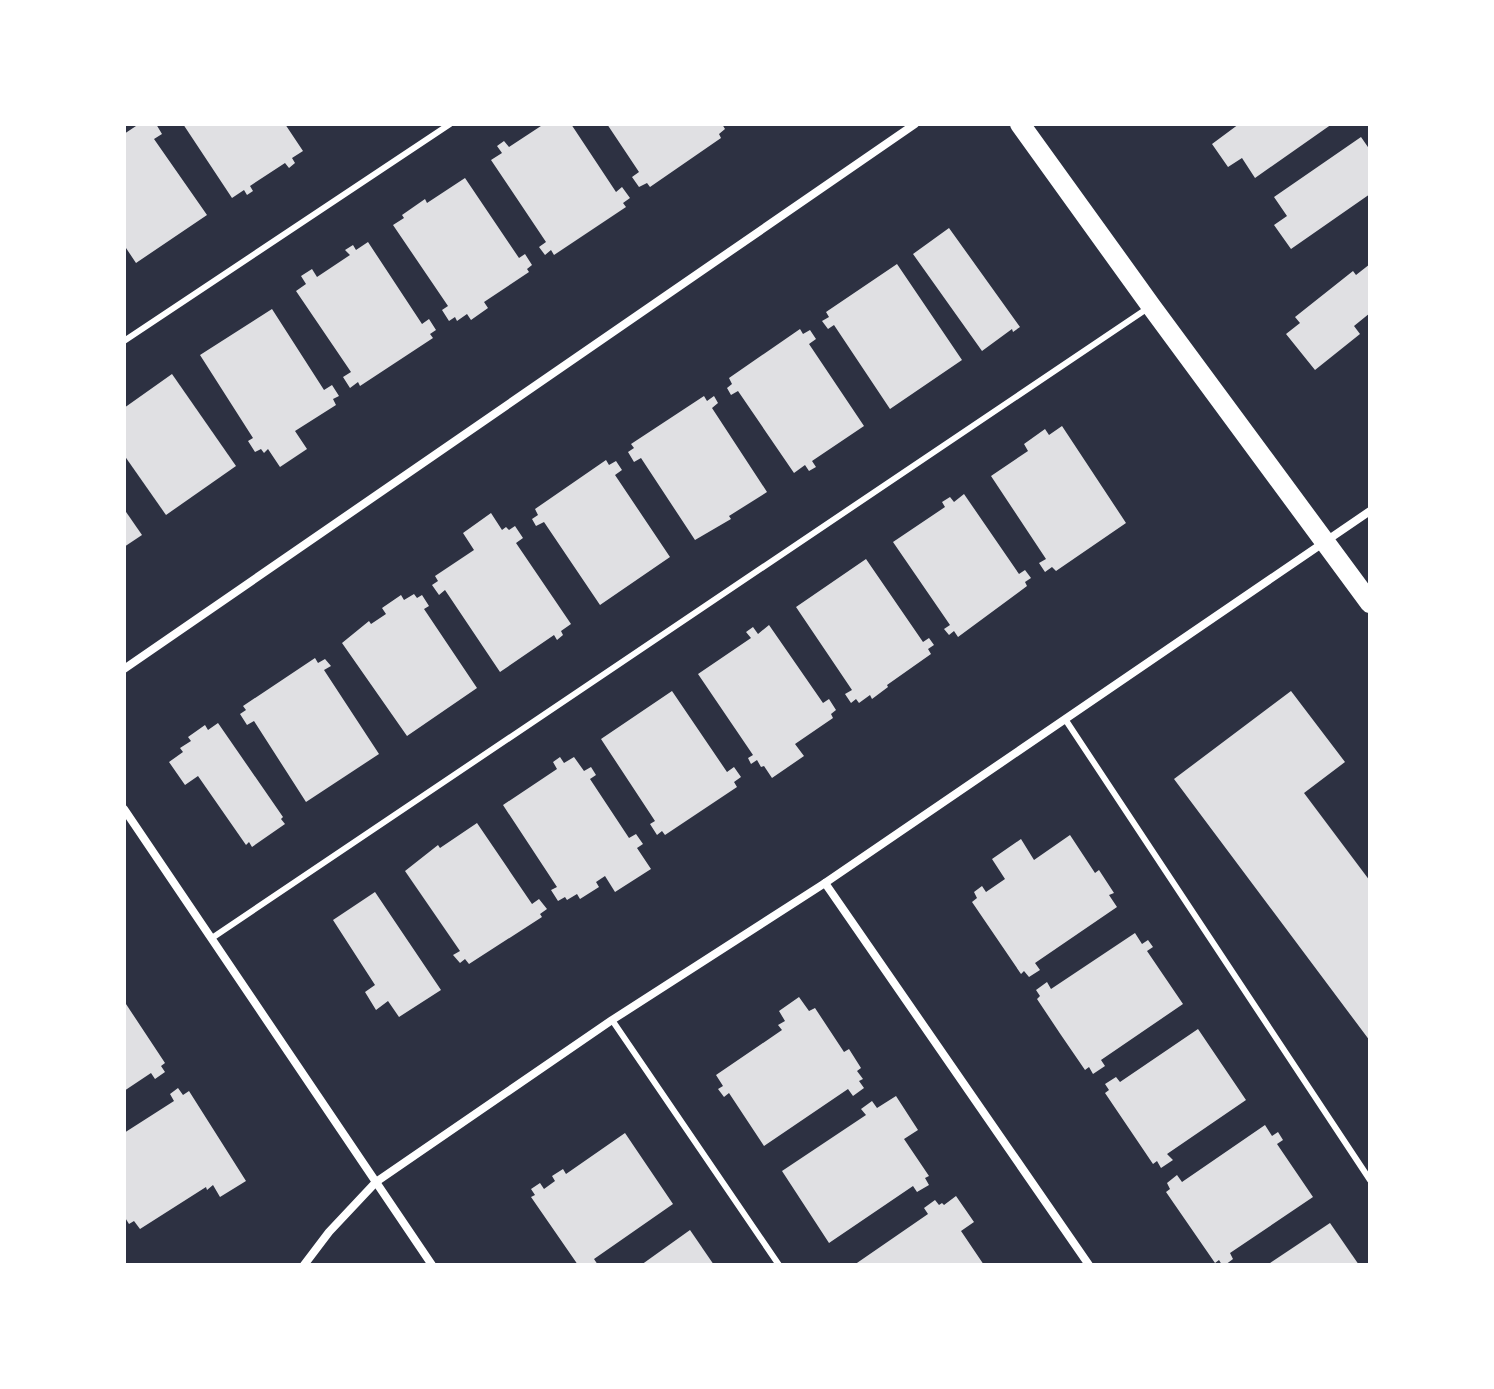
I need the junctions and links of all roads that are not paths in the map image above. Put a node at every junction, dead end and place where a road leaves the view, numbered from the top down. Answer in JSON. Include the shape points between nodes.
{"nodes":[{"id":1,"x":450,"y":124,"type":"edge"},
{"id":2,"x":915,"y":124,"type":"edge"},
{"id":3,"x":1020,"y":124,"type":"edge"},
{"id":4,"x":1151,"y":306,"type":"junction"},
{"id":5,"x":124,"y":341,"type":"edge"},
{"id":6,"x":1370,"y":511,"type":"edge"},
{"id":7,"x":1324,"y":542,"type":"junction"},
{"id":8,"x":1370,"y":603,"type":"edge"},
{"id":9,"x":124,"y":669,"type":"edge"},
{"id":10,"x":1065,"y":719,"type":"junction"},
{"id":11,"x":124,"y":809,"type":"edge"},
{"id":12,"x":825,"y":883,"type":"junction"},
{"id":13,"x":212,"y":938,"type":"junction"},
{"id":14,"x":612,"y":1020,"type":"junction"},
{"id":15,"x":1370,"y":1180,"type":"edge"},
{"id":16,"x":376,"y":1182,"type":"junction"},
{"id":17,"x":304,"y":1265,"type":"edge"},
{"id":18,"x":432,"y":1265,"type":"edge"},
{"id":19,"x":779,"y":1265,"type":"edge"},
{"id":20,"x":1089,"y":1265,"type":"edge"}],
"edges":[{"from":1,"to":5,"type":"lane"},
{"from":2,"to":9,"type":"street"},
{"from":3,"to":4,"type":"main road"},
{"from":4,"to":7,"type":"main road"},
{"from":4,"to":13,"type":"lane"},
{"from":6,"to":7,"type":"street"},
{"from":7,"to":8,"type":"main road"},
{"from":7,"to":10,"type":"street"},
{"from":10,"to":12,"type":"street"},
{"from":10,"to":15,"type":"lane"},
{"from":11,"to":13,"type":"street"},
{"from":12,"to":14,"type":"street"},
{"from":12,"to":20,"type":"street"},
{"from":13,"to":16,"type":"street"},
{"from":14,"to":16,"type":"street"},
{"from":14,"to":19,"type":"lane"},
{"from":16,"to":17,"type":"street"},
{"from":16,"to":18,"type":"street"}]}
